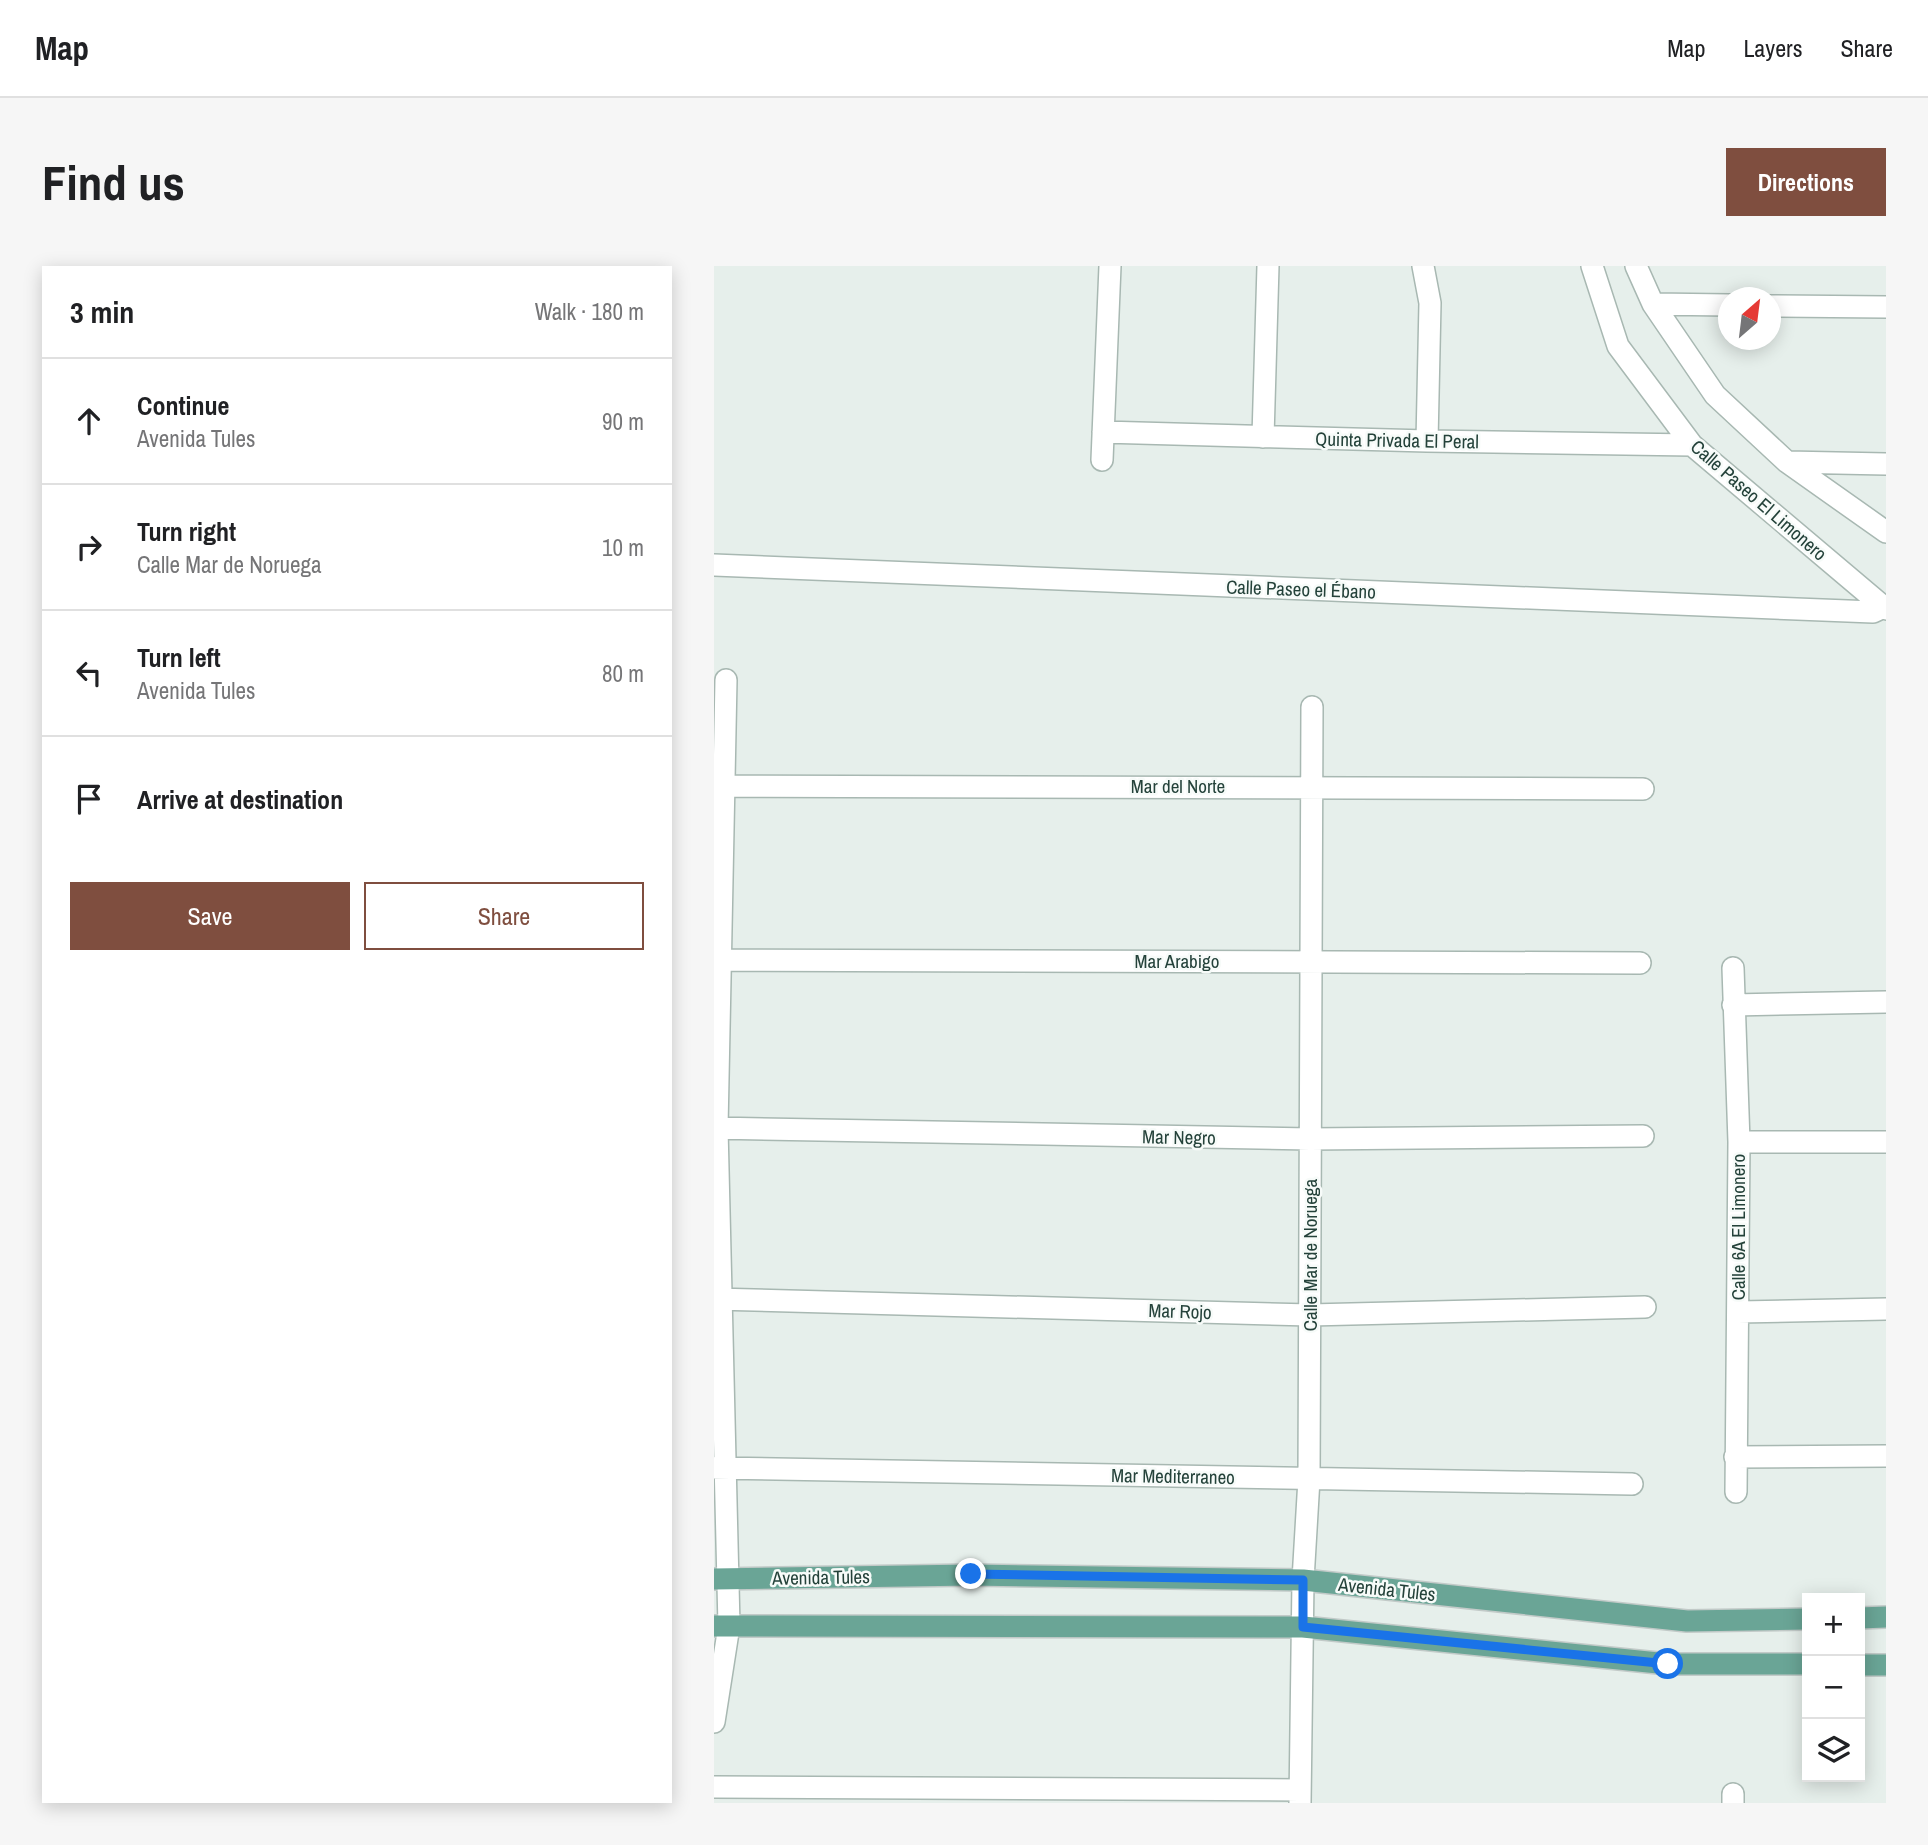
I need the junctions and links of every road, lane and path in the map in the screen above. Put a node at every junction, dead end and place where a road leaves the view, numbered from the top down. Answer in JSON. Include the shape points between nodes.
{"nodes":[{"id":1,"x":1110,"y":266,"type":"edge"},
{"id":2,"x":1268,"y":266,"type":"edge"},
{"id":3,"x":1423,"y":266,"type":"edge"},
{"id":4,"x":1592,"y":266,"type":"edge"},
{"id":5,"x":1636,"y":266,"type":"edge"},
{"id":6,"x":1653,"y":304,"type":"junction"},
{"id":7,"x":1718,"y":305,"type":"edge"},
{"id":8,"x":1781,"y":306,"type":"edge"},
{"id":9,"x":1886,"y":307,"type":"edge"},
{"id":10,"x":1103,"y":432,"type":"junction"},
{"id":11,"x":1263,"y":437,"type":"junction"},
{"id":12,"x":1427,"y":441,"type":"junction"},
{"id":13,"x":1692,"y":445,"type":"junction"},
{"id":14,"x":1102,"y":460,"type":"dead end"},
{"id":15,"x":1787,"y":462,"type":"junction"},
{"id":16,"x":1886,"y":464,"type":"edge"},
{"id":17,"x":1886,"y":532,"type":"edge"},
{"id":18,"x":714,"y":565,"type":"edge"},
{"id":19,"x":1885,"y":607,"type":"edge"},
{"id":20,"x":726,"y":680,"type":"dead end"},
{"id":21,"x":1312,"y":707,"type":"dead end"},
{"id":22,"x":719,"y":786,"type":"edge"},
{"id":23,"x":1312,"y":786,"type":"junction"},
{"id":24,"x":1643,"y":789,"type":"dead end"},
{"id":25,"x":717,"y":960,"type":"edge"},
{"id":26,"x":1311,"y":961,"type":"junction"},
{"id":27,"x":1640,"y":963,"type":"dead end"},
{"id":28,"x":1733,"y":968,"type":"dead end"},
{"id":29,"x":1886,"y":1002,"type":"edge"},
{"id":30,"x":1733,"y":1005,"type":"junction"},
{"id":31,"x":715,"y":1128,"type":"edge"},
{"id":32,"x":1643,"y":1136,"type":"dead end"},
{"id":33,"x":1310,"y":1139,"type":"junction"},
{"id":34,"x":1739,"y":1142,"type":"junction"},
{"id":35,"x":1886,"y":1142,"type":"edge"},
{"id":36,"x":718,"y":1299,"type":"edge"},
{"id":37,"x":1645,"y":1307,"type":"dead end"},
{"id":38,"x":1886,"y":1309,"type":"edge"},
{"id":39,"x":1738,"y":1312,"type":"junction"},
{"id":40,"x":1310,"y":1315,"type":"junction"},
{"id":41,"x":1886,"y":1456,"type":"edge"},
{"id":42,"x":1735,"y":1457,"type":"junction"},
{"id":43,"x":719,"y":1468,"type":"edge"},
{"id":44,"x":1309,"y":1479,"type":"junction"},
{"id":45,"x":1632,"y":1484,"type":"dead end"},
{"id":46,"x":1736,"y":1492,"type":"dead end"},
{"id":47,"x":721,"y":1578,"type":"edge"},
{"id":48,"x":1303,"y":1580,"type":"junction"},
{"id":49,"x":1886,"y":1617,"type":"edge"},
{"id":50,"x":1865,"y":1618,"type":"edge"},
{"id":51,"x":1802,"y":1619,"type":"edge"},
{"id":52,"x":721,"y":1626,"type":"edge"},
{"id":53,"x":1303,"y":1627,"type":"junction"},
{"id":54,"x":1802,"y":1664,"type":"edge"},
{"id":55,"x":1865,"y":1665,"type":"edge"},
{"id":56,"x":1886,"y":1665,"type":"edge"},
{"id":57,"x":714,"y":1723,"type":"edge"},
{"id":58,"x":714,"y":1787,"type":"edge"},
{"id":59,"x":1300,"y":1796,"type":"edge"}],
"edges":[{"from":1,"to":10,"type":"street"},
{"from":2,"to":11,"type":"street"},
{"from":3,"to":12,"type":"street","via":[[1430,303]]},
{"from":4,"to":13,"type":"street","name":"Calle Paseo El Limonero","via":[[1618,346]]},
{"from":5,"to":6,"type":"street"},
{"from":6,"to":7,"type":"street"},
{"from":6,"to":15,"type":"street","via":[[1715,395]]},
{"from":8,"to":9,"type":"street"},
{"from":10,"to":11,"type":"street","name":"Quinta Privada El Peral"},
{"from":10,"to":14,"type":"street"},
{"from":11,"to":12,"type":"street","name":"Quinta Privada El Peral"},
{"from":12,"to":13,"type":"street","name":"Quinta Privada El Peral"},
{"from":13,"to":19,"type":"street","name":"Calle Paseo El Limonero"},
{"from":15,"to":16,"type":"street"},
{"from":15,"to":17,"type":"street"},
{"from":18,"to":19,"type":"street","name":"Calle Paseo el Ébano","via":[[1873,612]]},
{"from":20,"to":22,"type":"street"},
{"from":21,"to":23,"type":"street","name":"Calle Mar de Noruega"},
{"from":22,"to":23,"type":"street","name":"Mar del Norte"},
{"from":22,"to":25,"type":"street"},
{"from":23,"to":24,"type":"street","name":"Mar del Norte"},
{"from":23,"to":26,"type":"street","name":"Calle Mar de Noruega"},
{"from":25,"to":26,"type":"street","name":"Mar Arabigo"},
{"from":25,"to":31,"type":"street"},
{"from":26,"to":27,"type":"street","name":"Mar Arabigo"},
{"from":26,"to":33,"type":"street","name":"Calle Mar de Noruega"},
{"from":28,"to":30,"type":"street","name":"Calle 6A El Limonero"},
{"from":29,"to":30,"type":"street"},
{"from":30,"to":34,"type":"street","name":"Calle 6A El Limonero"},
{"from":31,"to":33,"type":"street","name":"Mar Negro"},
{"from":31,"to":36,"type":"street"},
{"from":32,"to":33,"type":"street","name":"Mar Negro"},
{"from":33,"to":40,"type":"street","name":"Calle Mar de Noruega"},
{"from":34,"to":35,"type":"street","name":"Calle 6A El Limonero"},
{"from":34,"to":39,"type":"street","name":"Calle 6A El Limonero"},
{"from":36,"to":40,"type":"street","name":"Mar Rojo"},
{"from":36,"to":43,"type":"street"},
{"from":37,"to":40,"type":"street","name":"Mar Rojo"},
{"from":38,"to":39,"type":"street","name":"Calle 6A El Limonero"},
{"from":39,"to":42,"type":"street","name":"Calle 6A El Limonero"},
{"from":40,"to":44,"type":"street","name":"Calle Mar de Noruega"},
{"from":41,"to":42,"type":"street"},
{"from":42,"to":46,"type":"street","name":"Calle 6A El Limonero"},
{"from":43,"to":44,"type":"street","name":"Mar Mediterraneo"},
{"from":43,"to":47,"type":"street"},
{"from":44,"to":45,"type":"street","name":"Mar Mediterraneo"},
{"from":44,"to":48,"type":"street","name":"Calle Mar de Noruega"},
{"from":47,"to":48,"type":"main road","name":"Avenida Tules","via":[[971,1574]]},
{"from":47,"to":52,"type":"street"},
{"from":48,"to":51,"type":"main road","name":"Avenida Tules","via":[[1687,1621]]},
{"from":48,"to":53,"type":"street","name":"Calle Mar de Noruega"},
{"from":49,"to":50,"type":"main road"},
{"from":52,"to":53,"type":"main road"},
{"from":52,"to":57,"type":"street"},
{"from":53,"to":54,"type":"main road","via":[[1668,1664]]},
{"from":53,"to":59,"type":"street","name":"Calle Mar de Noruega"},
{"from":55,"to":56,"type":"main road"},
{"from":58,"to":59,"type":"street"}]}
